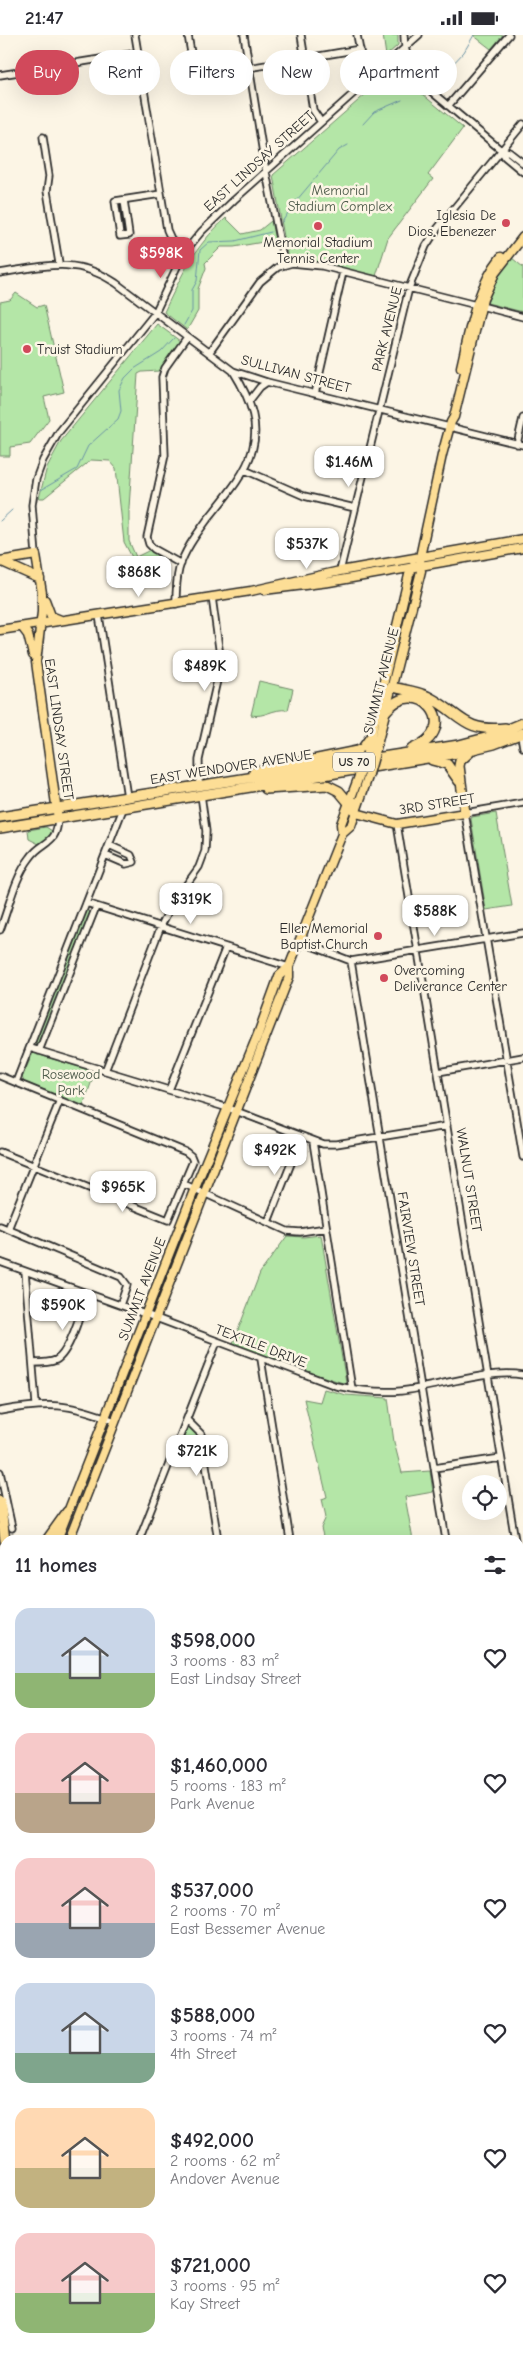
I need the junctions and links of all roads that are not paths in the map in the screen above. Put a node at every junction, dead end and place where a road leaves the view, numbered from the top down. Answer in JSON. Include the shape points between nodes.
{"nodes":[{"id":1,"x":135,"y":35,"type":"edge"},
{"id":2,"x":188,"y":35,"type":"edge"},
{"id":3,"x":244,"y":35,"type":"edge"},
{"id":4,"x":301,"y":35,"type":"edge"},
{"id":5,"x":358,"y":35,"type":"edge"},
{"id":6,"x":404,"y":35,"type":"edge"},
{"id":7,"x":419,"y":35,"type":"edge"},
{"id":8,"x":509,"y":35,"type":"edge"},
{"id":9,"x":360,"y":49,"type":"joint"},
{"id":10,"x":404,"y":49,"type":"junction"},
{"id":11,"x":138,"y":50,"type":"edge"},
{"id":12,"x":191,"y":50,"type":"edge"},
{"id":13,"x":247,"y":50,"type":"edge"},
{"id":14,"x":304,"y":50,"type":"edge"},
{"id":15,"x":330,"y":54,"type":"edge"},
{"id":16,"x":89,"y":61,"type":"edge"},
{"id":17,"x":0,"y":75,"type":"edge"},
{"id":18,"x":253,"y":88,"type":"edge"},
{"id":19,"x":145,"y":95,"type":"edge"},
{"id":20,"x":311,"y":95,"type":"edge"},
{"id":21,"x":352,"y":95,"type":"edge"},
{"id":22,"x":448,"y":106,"type":"junction"},
{"id":23,"x":321,"y":122,"type":"junction"},
{"id":24,"x":523,"y":124,"type":"edge"},
{"id":25,"x":43,"y":137,"type":"dead end"},
{"id":26,"x":501,"y":150,"type":"junction"},
{"id":27,"x":523,"y":163,"type":"edge"},
{"id":28,"x":266,"y":172,"type":"junction"},
{"id":29,"x":523,"y":172,"type":"edge"},
{"id":30,"x":161,"y":194,"type":"junction"},
{"id":31,"x":124,"y":200,"type":"junction"},
{"id":32,"x":523,"y":230,"type":"edge"},
{"id":33,"x":523,"y":237,"type":"edge"},
{"id":34,"x":183,"y":254,"type":"junction"},
{"id":35,"x":59,"y":263,"type":"junction"},
{"id":36,"x":284,"y":264,"type":"junction"},
{"id":37,"x":343,"y":272,"type":"junction"},
{"id":38,"x":0,"y":273,"type":"edge"},
{"id":39,"x":409,"y":288,"type":"junction"},
{"id":40,"x":479,"y":306,"type":"junction"},
{"id":41,"x":154,"y":313,"type":"junction"},
{"id":42,"x":523,"y":317,"type":"edge"},
{"id":43,"x":187,"y":337,"type":"junction"},
{"id":44,"x":210,"y":353,"type":"junction"},
{"id":45,"x":233,"y":371,"type":"junction"},
{"id":46,"x":267,"y":382,"type":"junction"},
{"id":47,"x":315,"y":393,"type":"junction"},
{"id":48,"x":250,"y":401,"type":"junction"},
{"id":49,"x":380,"y":409,"type":"junction"},
{"id":50,"x":523,"y":417,"type":"edge"},
{"id":51,"x":450,"y":424,"type":"junction"},
{"id":52,"x":520,"y":445,"type":"edge"},
{"id":53,"x":246,"y":470,"type":"junction"},
{"id":54,"x":355,"y":508,"type":"junction"},
{"id":55,"x":523,"y":539,"type":"edge"},
{"id":56,"x":523,"y":548,"type":"edge"},
{"id":57,"x":36,"y":555,"type":"junction"},
{"id":58,"x":0,"y":561,"type":"edge"},
{"id":59,"x":418,"y":563,"type":"junction"},
{"id":60,"x":181,"y":564,"type":"junction"},
{"id":61,"x":340,"y":571,"type":"junction"},
{"id":62,"x":386,"y":571,"type":"junction"},
{"id":63,"x":325,"y":574,"type":"junction"},
{"id":64,"x":40,"y":579,"type":"junction"},
{"id":65,"x":408,"y":582,"type":"junction"},
{"id":66,"x":323,"y":583,"type":"junction"},
{"id":67,"x":309,"y":585,"type":"junction"},
{"id":68,"x":251,"y":591,"type":"junction"},
{"id":69,"x":42,"y":593,"type":"junction"},
{"id":70,"x":212,"y":597,"type":"junction"},
{"id":71,"x":176,"y":603,"type":"junction"},
{"id":72,"x":99,"y":615,"type":"junction"},
{"id":73,"x":61,"y":620,"type":"junction"},
{"id":74,"x":41,"y":623,"type":"junction"},
{"id":75,"x":22,"y":627,"type":"junction"},
{"id":76,"x":0,"y":631,"type":"edge"},
{"id":77,"x":36,"y":662,"type":"junction"},
{"id":78,"x":392,"y":687,"type":"junction"},
{"id":79,"x":385,"y":712,"type":"junction"},
{"id":80,"x":375,"y":719,"type":"junction"},
{"id":81,"x":521,"y":729,"type":"edge"},
{"id":82,"x":370,"y":738,"type":"junction"},
{"id":83,"x":523,"y":747,"type":"edge"},
{"id":84,"x":471,"y":750,"type":"junction"},
{"id":85,"x":371,"y":753,"type":"junction"},
{"id":86,"x":398,"y":755,"type":"junction"},
{"id":87,"x":422,"y":759,"type":"junction"},
{"id":88,"x":460,"y":783,"type":"junction"},
{"id":89,"x":195,"y":785,"type":"junction"},
{"id":90,"x":169,"y":791,"type":"junction"},
{"id":91,"x":354,"y":791,"type":"junction"},
{"id":92,"x":214,"y":793,"type":"junction"},
{"id":93,"x":201,"y":795,"type":"junction"},
{"id":94,"x":127,"y":797,"type":"junction"},
{"id":95,"x":349,"y":803,"type":"junction"},
{"id":96,"x":523,"y":803,"type":"edge"},
{"id":97,"x":58,"y":809,"type":"junction"},
{"id":98,"x":123,"y":809,"type":"junction"},
{"id":99,"x":356,"y":813,"type":"junction"},
{"id":100,"x":466,"y":813,"type":"junction"},
{"id":101,"x":2,"y":817,"type":"edge"},
{"id":102,"x":58,"y":819,"type":"junction"},
{"id":103,"x":397,"y":824,"type":"junction"},
{"id":104,"x":17,"y":826,"type":"junction"},
{"id":105,"x":0,"y":828,"type":"edge"},
{"id":106,"x":342,"y":834,"type":"junction"},
{"id":107,"x":0,"y":836,"type":"edge"},
{"id":108,"x":109,"y":845,"type":"junction"},
{"id":109,"x":105,"y":855,"type":"junction"},
{"id":110,"x":86,"y":903,"type":"junction"},
{"id":111,"x":96,"y":907,"type":"junction"},
{"id":112,"x":161,"y":926,"type":"junction"},
{"id":113,"x":0,"y":930,"type":"edge"},
{"id":114,"x":523,"y":933,"type":"edge"},
{"id":115,"x":487,"y":939,"type":"junction"},
{"id":116,"x":299,"y":941,"type":"junction"},
{"id":117,"x":226,"y":947,"type":"junction"},
{"id":118,"x":418,"y":950,"type":"junction"},
{"id":119,"x":351,"y":961,"type":"junction"},
{"id":120,"x":289,"y":967,"type":"junction"},
{"id":121,"x":30,"y":1048,"type":"junction"},
{"id":122,"x":40,"y":1051,"type":"junction"},
{"id":123,"x":523,"y":1057,"type":"edge"},
{"id":124,"x":507,"y":1060,"type":"junction"},
{"id":125,"x":105,"y":1071,"type":"junction"},
{"id":126,"x":438,"y":1072,"type":"junction"},
{"id":127,"x":0,"y":1076,"type":"edge"},
{"id":128,"x":16,"y":1082,"type":"junction"},
{"id":129,"x":169,"y":1090,"type":"junction"},
{"id":130,"x":60,"y":1100,"type":"junction"},
{"id":131,"x":228,"y":1108,"type":"junction"},
{"id":132,"x":237,"y":1111,"type":"junction"},
{"id":133,"x":447,"y":1126,"type":"junction"},
{"id":134,"x":301,"y":1137,"type":"junction"},
{"id":135,"x":380,"y":1137,"type":"junction"},
{"id":136,"x":313,"y":1142,"type":"junction"},
{"id":137,"x":0,"y":1152,"type":"edge"},
{"id":138,"x":523,"y":1157,"type":"edge"},
{"id":139,"x":34,"y":1166,"type":"junction"},
{"id":140,"x":184,"y":1184,"type":"junction"},
{"id":141,"x":195,"y":1189,"type":"junction"},
{"id":142,"x":204,"y":1193,"type":"junction"},
{"id":143,"x":268,"y":1222,"type":"junction"},
{"id":144,"x":0,"y":1226,"type":"edge"},
{"id":145,"x":8,"y":1229,"type":"junction"},
{"id":146,"x":326,"y":1229,"type":"junction"},
{"id":147,"x":0,"y":1262,"type":"edge"},
{"id":148,"x":25,"y":1271,"type":"junction"},
{"id":149,"x":87,"y":1293,"type":"junction"},
{"id":150,"x":120,"y":1305,"type":"junction"},
{"id":151,"x":146,"y":1314,"type":"junction"},
{"id":152,"x":156,"y":1317,"type":"junction"},
{"id":153,"x":217,"y":1342,"type":"junction"},
{"id":154,"x":261,"y":1359,"type":"junction"},
{"id":155,"x":33,"y":1363,"type":"junction"},
{"id":156,"x":523,"y":1375,"type":"edge"},
{"id":157,"x":488,"y":1376,"type":"junction"},
{"id":158,"x":420,"y":1387,"type":"junction"},
{"id":159,"x":352,"y":1389,"type":"junction"},
{"id":160,"x":36,"y":1404,"type":"junction"},
{"id":161,"x":0,"y":1411,"type":"edge"},
{"id":162,"x":105,"y":1417,"type":"junction"},
{"id":163,"x":187,"y":1420,"type":"junction"},
{"id":164,"x":116,"y":1421,"type":"junction"},
{"id":165,"x":501,"y":1458,"type":"junction"},
{"id":166,"x":434,"y":1468,"type":"junction"},
{"id":167,"x":0,"y":1472,"type":"edge"},
{"id":168,"x":0,"y":1501,"type":"edge"},
{"id":169,"x":71,"y":1502,"type":"junction"},
{"id":170,"x":82,"y":1507,"type":"junction"},
{"id":171,"x":67,"y":1512,"type":"junction"},
{"id":172,"x":12,"y":1528,"type":"dead end"},
{"id":173,"x":4,"y":1535,"type":"edge"},
{"id":174,"x":51,"y":1535,"type":"edge"},
{"id":175,"x":60,"y":1535,"type":"edge"},
{"id":176,"x":70,"y":1535,"type":"edge"},
{"id":177,"x":141,"y":1535,"type":"edge"},
{"id":178,"x":217,"y":1535,"type":"edge"},
{"id":179,"x":289,"y":1535,"type":"edge"},
{"id":180,"x":445,"y":1535,"type":"edge"},
{"id":181,"x":514,"y":1535,"type":"edge"},
{"id":182,"x":0,"y":1574,"type":"edge"},
{"id":183,"x":0,"y":1580,"type":"edge"}],
"edges":[{"from":1,"to":11,"type":"street"},
{"from":2,"to":12,"type":"street"},
{"from":3,"to":13,"type":"street"},
{"from":4,"to":14,"type":"street"},
{"from":5,"to":9,"type":"street"},
{"from":6,"to":10,"type":"street"},
{"from":7,"to":10,"type":"street","name":"EAST LINDSAY STREET"},
{"from":8,"to":22,"type":"street"},
{"from":9,"to":15,"type":"street"},
{"from":10,"to":22,"type":"street","via":[[422,83]]},
{"from":16,"to":17,"type":"street"},
{"from":18,"to":28,"type":"street"},
{"from":19,"to":30,"type":"street"},
{"from":20,"to":23,"type":"street","via":[[313,110]]},
{"from":21,"to":23,"type":"street","name":"EAST LINDSAY STREET"},
{"from":22,"to":26,"type":"street"},
{"from":23,"to":28,"type":"street","name":"EAST LINDSAY STREET"},
{"from":24,"to":26,"type":"street","name":"PARK AVENUE"},
{"from":25,"to":35,"type":"street","via":[[49,176],[47,191]]},
{"from":26,"to":27,"type":"street"},
{"from":26,"to":29,"type":"street"},
{"from":26,"to":39,"type":"street","name":"PARK AVENUE","via":[[437,229],[426,246]]},
{"from":28,"to":34,"type":"street","name":"EAST LINDSAY STREET","via":[[201,232]]},
{"from":28,"to":36,"type":"street"},
{"from":30,"to":31,"type":"street"},
{"from":30,"to":34,"type":"street","via":[[167,230]]},
{"from":31,"to":31,"type":"street","via":[[115,201],[120,236],[129,235]]},
{"from":32,"to":40,"type":"main road","name":"SUMMIT AVENUE","via":[[494,266],[483,285]]},
{"from":33,"to":40,"type":"main road","name":"SUMMIT AVENUE","via":[[495,273]]},
{"from":34,"to":41,"type":"street","name":"EAST LINDSAY STREET"},
{"from":35,"to":38,"type":"street","name":"SULLIVAN STREET"},
{"from":35,"to":41,"type":"street","name":"SULLIVAN STREET","via":[[97,272]]},
{"from":36,"to":37,"type":"street","via":[[298,263]]},
{"from":36,"to":44,"type":"street","via":[[260,282]]},
{"from":37,"to":39,"type":"street"},
{"from":37,"to":47,"type":"street"},
{"from":39,"to":40,"type":"street"},
{"from":39,"to":49,"type":"street","name":"PARK AVENUE"},
{"from":40,"to":42,"type":"street"},
{"from":40,"to":51,"type":"main road","name":"SUMMIT AVENUE"},
{"from":41,"to":43,"type":"street","name":"SULLIVAN STREET"},
{"from":41,"to":57,"type":"street","name":"EAST LINDSAY STREET","via":[[59,432],[43,460],[32,505]]},
{"from":43,"to":44,"type":"street","name":"SULLIVAN STREET"},
{"from":43,"to":60,"type":"street","via":[[162,377],[165,455],[147,533],[152,547]]},
{"from":44,"to":45,"type":"street","name":"SULLIVAN STREET"},
{"from":45,"to":46,"type":"street","name":"SULLIVAN STREET"},
{"from":45,"to":48,"type":"street"},
{"from":46,"to":47,"type":"street","name":"SULLIVAN STREET"},
{"from":46,"to":48,"type":"street"},
{"from":47,"to":49,"type":"street","name":"SULLIVAN STREET"},
{"from":48,"to":53,"type":"street","via":[[255,435]]},
{"from":49,"to":51,"type":"street","name":"SULLIVAN STREET"},
{"from":49,"to":54,"type":"street","name":"PARK AVENUE"},
{"from":50,"to":52,"type":"street"},
{"from":51,"to":52,"type":"street","name":"SULLIVAN STREET"},
{"from":51,"to":59,"type":"main road","name":"SUMMIT AVENUE"},
{"from":53,"to":54,"type":"street","via":[[304,496]]},
{"from":53,"to":60,"type":"street","via":[[195,535]]},
{"from":54,"to":61,"type":"street","name":"PARK AVENUE"},
{"from":55,"to":59,"type":"main road"},
{"from":56,"to":59,"type":"main road"},
{"from":57,"to":58,"type":"main road"},
{"from":57,"to":64,"type":"main road","name":"EAST LINDSAY STREET"},
{"from":58,"to":64,"type":"main road"},
{"from":59,"to":61,"type":"main road"},
{"from":59,"to":62,"type":"main road"},
{"from":59,"to":65,"type":"main road","name":"SUMMIT AVENUE"},
{"from":59,"to":78,"type":"main road","name":"SUMMIT AVENUE","via":[[415,594]]},
{"from":60,"to":71,"type":"street"},
{"from":61,"to":63,"type":"main road"},
{"from":61,"to":66,"type":"main road","via":[[336,577]]},
{"from":62,"to":65,"type":"main road","via":[[398,573]]},
{"from":62,"to":66,"type":"main road"},
{"from":63,"to":67,"type":"main road"},
{"from":63,"to":68,"type":"main road"},
{"from":64,"to":69,"type":"main road","name":"EAST LINDSAY STREET"},
{"from":65,"to":80,"type":"main road","name":"SUMMIT AVENUE"},
{"from":66,"to":67,"type":"main road"},
{"from":67,"to":68,"type":"main road"},
{"from":68,"to":70,"type":"main road"},
{"from":69,"to":73,"type":"main road","via":[[51,616]]},
{"from":69,"to":74,"type":"main road","name":"EAST LINDSAY STREET"},
{"from":70,"to":71,"type":"main road"},
{"from":70,"to":89,"type":"street","via":[[221,663]]},
{"from":71,"to":72,"type":"main road"},
{"from":72,"to":73,"type":"main road"},
{"from":72,"to":94,"type":"street"},
{"from":73,"to":74,"type":"main road"},
{"from":74,"to":75,"type":"main road"},
{"from":74,"to":77,"type":"main road","name":"EAST LINDSAY STREET"},
{"from":75,"to":76,"type":"main road"},
{"from":75,"to":77,"type":"main road","via":[[28,635]]},
{"from":77,"to":97,"type":"main road","name":"EAST LINDSAY STREET"},
{"from":78,"to":79,"type":"main road","name":"SUMMIT AVENUE"},
{"from":78,"to":80,"type":"highway"},
{"from":78,"to":81,"type":"highway","via":[[421,693],[470,725]]},
{"from":79,"to":85,"type":"main road","name":"SUMMIT AVENUE"},
{"from":79,"to":86,"type":"highway","via":[[402,699],[414,698],[430,705],[437,719],[428,741]]},
{"from":80,"to":82,"type":"main road","name":"SUMMIT AVENUE"},
{"from":81,"to":83,"type":"street"},
{"from":81,"to":84,"type":"highway","name":"EAST WENDOVER AVENUE","number":"US 70"},
{"from":81,"to":86,"type":"highway","name":"EAST WENDOVER AVENUE","number":"US 70","via":[[459,745]]},
{"from":82,"to":85,"type":"main road","name":"SUMMIT AVENUE"},
{"from":82,"to":89,"type":"highway","via":[[357,751]]},
{"from":84,"to":87,"type":"highway","name":"EAST WENDOVER AVENUE","number":"US 70"},
{"from":84,"to":88,"type":"highway","via":[[460,761]]},
{"from":85,"to":91,"type":"main road","name":"SUMMIT AVENUE","bridge":true},
{"from":85,"to":99,"type":"main road","name":"SUMMIT AVENUE","bridge":true,"via":[[369,774]]},
{"from":86,"to":89,"type":"highway","name":"EAST WENDOVER AVENUE","number":"US 70"},
{"from":87,"to":88,"type":"highway","via":[[447,764]]},
{"from":87,"to":92,"type":"highway","name":"EAST WENDOVER AVENUE","number":"US 70"},
{"from":88,"to":100,"type":"highway"},
{"from":89,"to":90,"type":"highway","name":"EAST WENDOVER AVENUE","number":"US 70"},
{"from":90,"to":94,"type":"highway","name":"EAST WENDOVER AVENUE","number":"US 70"},
{"from":90,"to":98,"type":"highway","via":[[126,803]]},
{"from":91,"to":95,"type":"main road","name":"SUMMIT AVENUE"},
{"from":91,"to":99,"type":"main road","via":[[352,809]]},
{"from":92,"to":93,"type":"highway","name":"EAST WENDOVER AVENUE","number":"US 70"},
{"from":92,"to":95,"type":"highway","via":[[327,785],[339,791]]},
{"from":93,"to":98,"type":"highway","name":"EAST WENDOVER AVENUE","number":"US 70"},
{"from":93,"to":112,"type":"street","via":[[205,851],[199,867],[174,900]]},
{"from":94,"to":97,"type":"highway","name":"EAST WENDOVER AVENUE","number":"US 70"},
{"from":95,"to":106,"type":"main road","name":"SUMMIT AVENUE","via":[[341,824]]},
{"from":96,"to":100,"type":"street","name":"3RD STREET"},
{"from":97,"to":101,"type":"highway","name":"EAST WENDOVER AVENUE","number":"US 70"},
{"from":97,"to":102,"type":"main road","name":"EAST LINDSAY STREET"},
{"from":98,"to":102,"type":"highway","name":"EAST WENDOVER AVENUE","number":"US 70"},
{"from":98,"to":108,"type":"street"},
{"from":99,"to":103,"type":"main road","name":"3RD STREET"},
{"from":99,"to":106,"type":"main road","name":"SUMMIT AVENUE","via":[[351,826]]},
{"from":100,"to":103,"type":"main road","name":"3RD STREET"},
{"from":100,"to":115,"type":"street"},
{"from":102,"to":104,"type":"highway","name":"EAST WENDOVER AVENUE","number":"US 70"},
{"from":102,"to":113,"type":"street","name":"EAST LINDSAY STREET","via":[[52,839],[34,853],[25,866]]},
{"from":103,"to":118,"type":"street","name":"WALNUT STREET"},
{"from":104,"to":105,"type":"highway","name":"EAST WENDOVER AVENUE","number":"US 70"},
{"from":104,"to":107,"type":"highway"},
{"from":106,"to":116,"type":"main road","name":"SUMMIT AVENUE"},
{"from":108,"to":109,"type":"street"},
{"from":108,"to":109,"type":"street","via":[[131,855],[134,862],[126,864]]},
{"from":109,"to":110,"type":"street"},
{"from":110,"to":111,"type":"street"},
{"from":110,"to":121,"type":"street"},
{"from":111,"to":112,"type":"street"},
{"from":111,"to":122,"type":"street"},
{"from":112,"to":117,"type":"street"},
{"from":112,"to":125,"type":"street"},
{"from":114,"to":115,"type":"street"},
{"from":115,"to":118,"type":"street"},
{"from":115,"to":124,"type":"street"},
{"from":116,"to":119,"type":"street"},
{"from":116,"to":120,"type":"main road","name":"SUMMIT AVENUE"},
{"from":117,"to":120,"type":"street"},
{"from":117,"to":129,"type":"street"},
{"from":118,"to":119,"type":"street"},
{"from":118,"to":126,"type":"street","name":"WALNUT STREET"},
{"from":119,"to":135,"type":"street","name":"FAIRVIEW STREET"},
{"from":120,"to":131,"type":"main road","name":"SUMMIT AVENUE","via":[[279,976]]},
{"from":120,"to":132,"type":"main road","name":"SUMMIT AVENUE","via":[[289,977]]},
{"from":121,"to":122,"type":"street"},
{"from":121,"to":128,"type":"street"},
{"from":122,"to":125,"type":"street"},
{"from":123,"to":124,"type":"street"},
{"from":124,"to":126,"type":"street"},
{"from":124,"to":138,"type":"street"},
{"from":125,"to":129,"type":"street"},
{"from":126,"to":133,"type":"street","name":"WALNUT STREET"},
{"from":127,"to":128,"type":"street"},
{"from":128,"to":130,"type":"street"},
{"from":129,"to":131,"type":"street"},
{"from":130,"to":139,"type":"street"},
{"from":130,"to":140,"type":"street","via":[[190,1154],[193,1161]]},
{"from":131,"to":132,"type":"street"},
{"from":131,"to":141,"type":"main road","name":"SUMMIT AVENUE"},
{"from":132,"to":134,"type":"street"},
{"from":132,"to":142,"type":"main road","name":"SUMMIT AVENUE"},
{"from":133,"to":135,"type":"street"},
{"from":133,"to":157,"type":"street","name":"WALNUT STREET"},
{"from":134,"to":136,"type":"street"},
{"from":134,"to":143,"type":"street"},
{"from":135,"to":136,"type":"street","via":[[330,1145]]},
{"from":135,"to":158,"type":"street","name":"FAIRVIEW STREET"},
{"from":136,"to":146,"type":"street"},
{"from":137,"to":139,"type":"street"},
{"from":139,"to":140,"type":"street","via":[[168,1220]]},
{"from":139,"to":145,"type":"street"},
{"from":140,"to":141,"type":"street"},
{"from":141,"to":142,"type":"street"},
{"from":141,"to":151,"type":"main road","name":"SUMMIT AVENUE"},
{"from":142,"to":143,"type":"street"},
{"from":142,"to":152,"type":"main road","name":"SUMMIT AVENUE"},
{"from":143,"to":146,"type":"street","via":[[294,1232]]},
{"from":144,"to":145,"type":"street"},
{"from":145,"to":150,"type":"street","via":[[121,1277],[127,1285]]},
{"from":146,"to":159,"type":"street"},
{"from":147,"to":148,"type":"street","name":"TEXTILE DRIVE"},
{"from":148,"to":149,"type":"street","name":"TEXTILE DRIVE"},
{"from":148,"to":155,"type":"street"},
{"from":149,"to":150,"type":"street","name":"TEXTILE DRIVE"},
{"from":149,"to":155,"type":"street","via":[[62,1355],[56,1360]]},
{"from":150,"to":151,"type":"street","name":"TEXTILE DRIVE"},
{"from":151,"to":152,"type":"street","name":"TEXTILE DRIVE"},
{"from":151,"to":162,"type":"main road","name":"SUMMIT AVENUE"},
{"from":152,"to":153,"type":"street","name":"TEXTILE DRIVE"},
{"from":152,"to":164,"type":"main road","name":"SUMMIT AVENUE"},
{"from":153,"to":154,"type":"street","name":"TEXTILE DRIVE"},
{"from":153,"to":163,"type":"street"},
{"from":154,"to":159,"type":"street","name":"TEXTILE DRIVE"},
{"from":154,"to":179,"type":"street"},
{"from":155,"to":160,"type":"street"},
{"from":156,"to":157,"type":"street","name":"TEXTILE DRIVE"},
{"from":157,"to":158,"type":"street","name":"TEXTILE DRIVE"},
{"from":157,"to":165,"type":"street","name":"WALNUT STREET"},
{"from":158,"to":159,"type":"street","name":"TEXTILE DRIVE","via":[[379,1391]]},
{"from":158,"to":166,"type":"street","name":"FAIRVIEW STREET"},
{"from":160,"to":161,"type":"street"},
{"from":160,"to":162,"type":"street","via":[[68,1406]]},
{"from":162,"to":164,"type":"street"},
{"from":162,"to":169,"type":"main road","name":"SUMMIT AVENUE"},
{"from":163,"to":177,"type":"street"},
{"from":163,"to":178,"type":"street","via":[[200,1434]]},
{"from":164,"to":170,"type":"main road","name":"SUMMIT AVENUE"},
{"from":165,"to":166,"type":"street"},
{"from":165,"to":181,"type":"street","name":"WALNUT STREET"},
{"from":166,"to":180,"type":"street","name":"FAIRVIEW STREET"},
{"from":167,"to":172,"type":"street"},
{"from":168,"to":173,"type":"highway"},
{"from":169,"to":170,"type":"main road"},
{"from":169,"to":171,"type":"main road","name":"SUMMIT AVENUE"},
{"from":170,"to":176,"type":"main road","name":"SUMMIT AVENUE"},
{"from":171,"to":174,"type":"highway"},
{"from":171,"to":175,"type":"main road","name":"SUMMIT AVENUE"},
{"from":182,"to":183,"type":"highway"}]}
